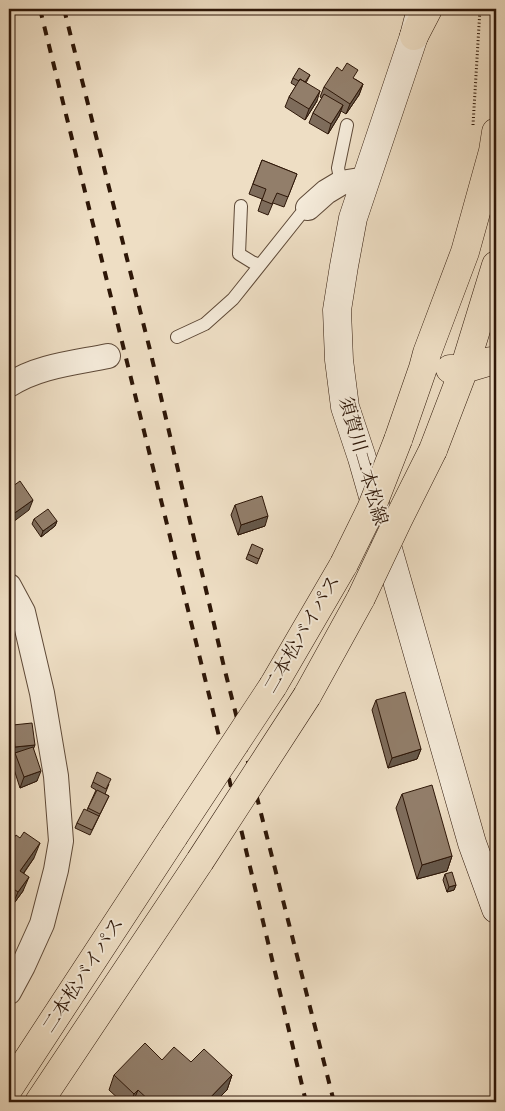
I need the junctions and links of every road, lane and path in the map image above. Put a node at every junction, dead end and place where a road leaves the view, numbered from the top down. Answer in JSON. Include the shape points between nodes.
{"nodes":[{"id":1,"x":420,"y":9,"type":"edge"},
{"id":2,"x":428,"y":9,"type":"edge"},
{"id":3,"x":480,"y":9,"type":"edge"},
{"id":4,"x":414,"y":36,"type":"junction"},
{"id":5,"x":347,"y":125,"type":"dead end"},
{"id":6,"x":494,"y":141,"type":"edge"},
{"id":7,"x":353,"y":181,"type":"junction"},
{"id":8,"x":241,"y":206,"type":"dead end"},
{"id":9,"x":308,"y":208,"type":"joint"},
{"id":10,"x":260,"y":265,"type":"junction"},
{"id":11,"x":496,"y":265,"type":"edge"},
{"id":12,"x":177,"y":337,"type":"dead end"},
{"id":13,"x":108,"y":356,"type":"dead end"},
{"id":14,"x":496,"y":362,"type":"edge"},
{"id":15,"x":423,"y":368,"type":"junction"},
{"id":16,"x":464,"y":369,"type":"junction"},
{"id":17,"x":9,"y":385,"type":"edge"},
{"id":18,"x":9,"y":586,"type":"edge"},
{"id":19,"x":496,"y":909,"type":"edge"},
{"id":20,"x":9,"y":992,"type":"edge"},
{"id":21,"x":9,"y":1088,"type":"edge"},
{"id":22,"x":39,"y":1102,"type":"edge"}],
"edges":[{"from":1,"to":4,"type":"main road","name":"須賀川二本松線"},
{"from":2,"to":4,"type":"highway"},
{"from":3,"to":6,"type":"path","via":[[472,140]]},
{"from":4,"to":7,"type":"main road","name":"須賀川二本松線"},
{"from":5,"to":7,"type":"lane","via":[[338,168]]},
{"from":6,"to":15,"type":"highway","name":"二本松バイパス","via":[[465,252]]},
{"from":7,"to":9,"type":"street","via":[[326,192]]},
{"from":7,"to":19,"type":"main road","name":"須賀川二本松線","via":[[353,218],[337,310],[345,407],[472,843]]},
{"from":8,"to":10,"type":"lane","via":[[239,254]]},
{"from":9,"to":10,"type":"lane"},
{"from":10,"to":12,"type":"lane","via":[[233,299],[205,324]]},
{"from":11,"to":16,"type":"highway","name":"二本松バイパス"},
{"from":13,"to":17,"type":"street","via":[[46,368]]},
{"from":14,"to":16,"type":"highway"},
{"from":15,"to":16,"type":"highway"},
{"from":15,"to":21,"type":"highway","name":"二本松バイパス","bridge":true,"via":[[371,509],[344,564],[273,686]]},
{"from":16,"to":22,"type":"highway","name":"二本松バイパス","bridge":true,"via":[[433,450],[362,598],[307,696]]},
{"from":18,"to":20,"type":"street","via":[[22,612],[42,693],[56,776],[61,841],[42,924]]}]}
